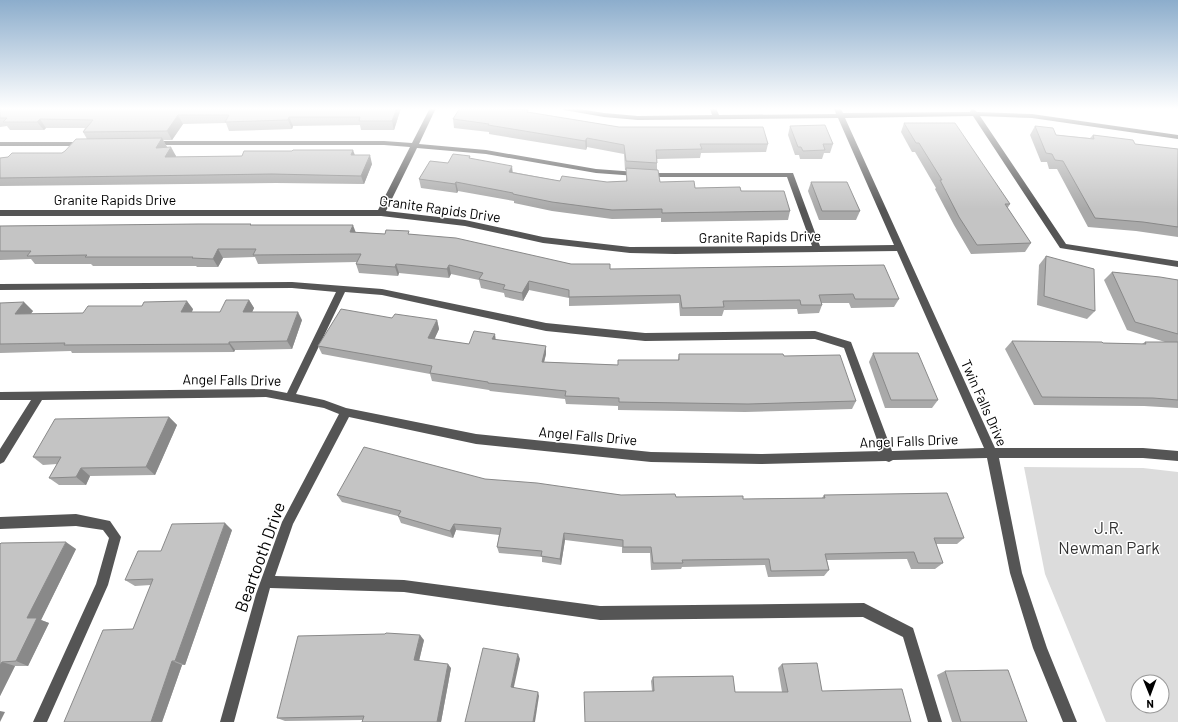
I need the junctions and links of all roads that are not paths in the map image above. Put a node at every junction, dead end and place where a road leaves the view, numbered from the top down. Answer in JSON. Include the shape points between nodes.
{"nodes":[{"id":1,"x":416,"y":142,"type":"edge"},
{"id":2,"x":852,"y":142,"type":"edge"},
{"id":3,"x":993,"y":142,"type":"edge"},
{"id":4,"x":140,"y":143,"type":"edge"},
{"id":5,"x":0,"y":144,"type":"edge"},
{"id":6,"x":94,"y":144,"type":"edge"},
{"id":7,"x":414,"y":145,"type":"junction"},
{"id":8,"x":381,"y":213,"type":"junction"},
{"id":9,"x":0,"y":214,"type":"edge"},
{"id":10,"x":900,"y":248,"type":"junction"},
{"id":11,"x":817,"y":249,"type":"junction"},
{"id":12,"x":1178,"y":264,"type":"edge"},
{"id":13,"x":0,"y":287,"type":"edge"},
{"id":14,"x":342,"y":289,"type":"junction"},
{"id":15,"x":0,"y":396,"type":"edge"},
{"id":16,"x":39,"y":396,"type":"junction"},
{"id":17,"x":290,"y":397,"type":"junction"},
{"id":18,"x":346,"y":412,"type":"junction"},
{"id":19,"x":992,"y":453,"type":"junction"},
{"id":20,"x":1178,"y":456,"type":"edge"},
{"id":21,"x":889,"y":457,"type":"junction"},
{"id":22,"x":0,"y":458,"type":"edge"},
{"id":23,"x":0,"y":522,"type":"edge"},
{"id":24,"x":266,"y":582,"type":"junction"},
{"id":25,"x":40,"y":722,"type":"edge"},
{"id":26,"x":227,"y":722,"type":"edge"},
{"id":27,"x":935,"y":722,"type":"edge"},
{"id":28,"x":1070,"y":722,"type":"edge"}],
"edges":[{"from":1,"to":7,"type":"street"},
{"from":2,"to":10,"type":"street","name":"Twin Falls Drive"},
{"from":3,"to":12,"type":"street","via":[[1063,246]]},
{"from":4,"to":7,"type":"street","via":[[384,142]]},
{"from":5,"to":6,"type":"street"},
{"from":7,"to":8,"type":"street"},
{"from":7,"to":11,"type":"street","via":[[486,152],[596,171],[650,175],[790,175]]},
{"from":8,"to":9,"type":"street","name":"Granite Rapids Drive"},
{"from":8,"to":11,"type":"street","name":"Granite Rapids Drive","via":[[465,223],[543,240],[630,250]]},
{"from":10,"to":11,"type":"street","name":"Granite Rapids Drive"},
{"from":10,"to":19,"type":"street","name":"Twin Falls Drive"},
{"from":13,"to":14,"type":"street","via":[[292,284]]},
{"from":14,"to":17,"type":"street"},
{"from":14,"to":21,"type":"street","via":[[382,292],[561,329],[645,337],[814,335],[848,345]]},
{"from":15,"to":16,"type":"street","name":"Angel Falls Drive"},
{"from":16,"to":17,"type":"street","name":"Angel Falls Drive","via":[[266,393]]},
{"from":16,"to":22,"type":"street"},
{"from":17,"to":18,"type":"street","name":"Angel Falls Drive","via":[[324,404]]},
{"from":18,"to":21,"type":"street","name":"Angel Falls Drive","via":[[476,439],[643,456],[761,459]]},
{"from":18,"to":24,"type":"street","name":"Beartooth Drive","via":[[288,522]]},
{"from":19,"to":20,"type":"street","name":"Angel Falls Drive","via":[[1143,453]]},
{"from":19,"to":21,"type":"street","name":"Angel Falls Drive"},
{"from":19,"to":28,"type":"street","name":"Twin Falls Drive","via":[[1016,573],[1040,648]]},
{"from":23,"to":25,"type":"street","via":[[76,520],[106,525],[115,538],[102,585]]},
{"from":24,"to":26,"type":"street","name":"Beartooth Drive"},
{"from":24,"to":27,"type":"street","via":[[404,586],[600,613],[864,610],[908,633]]}]}
